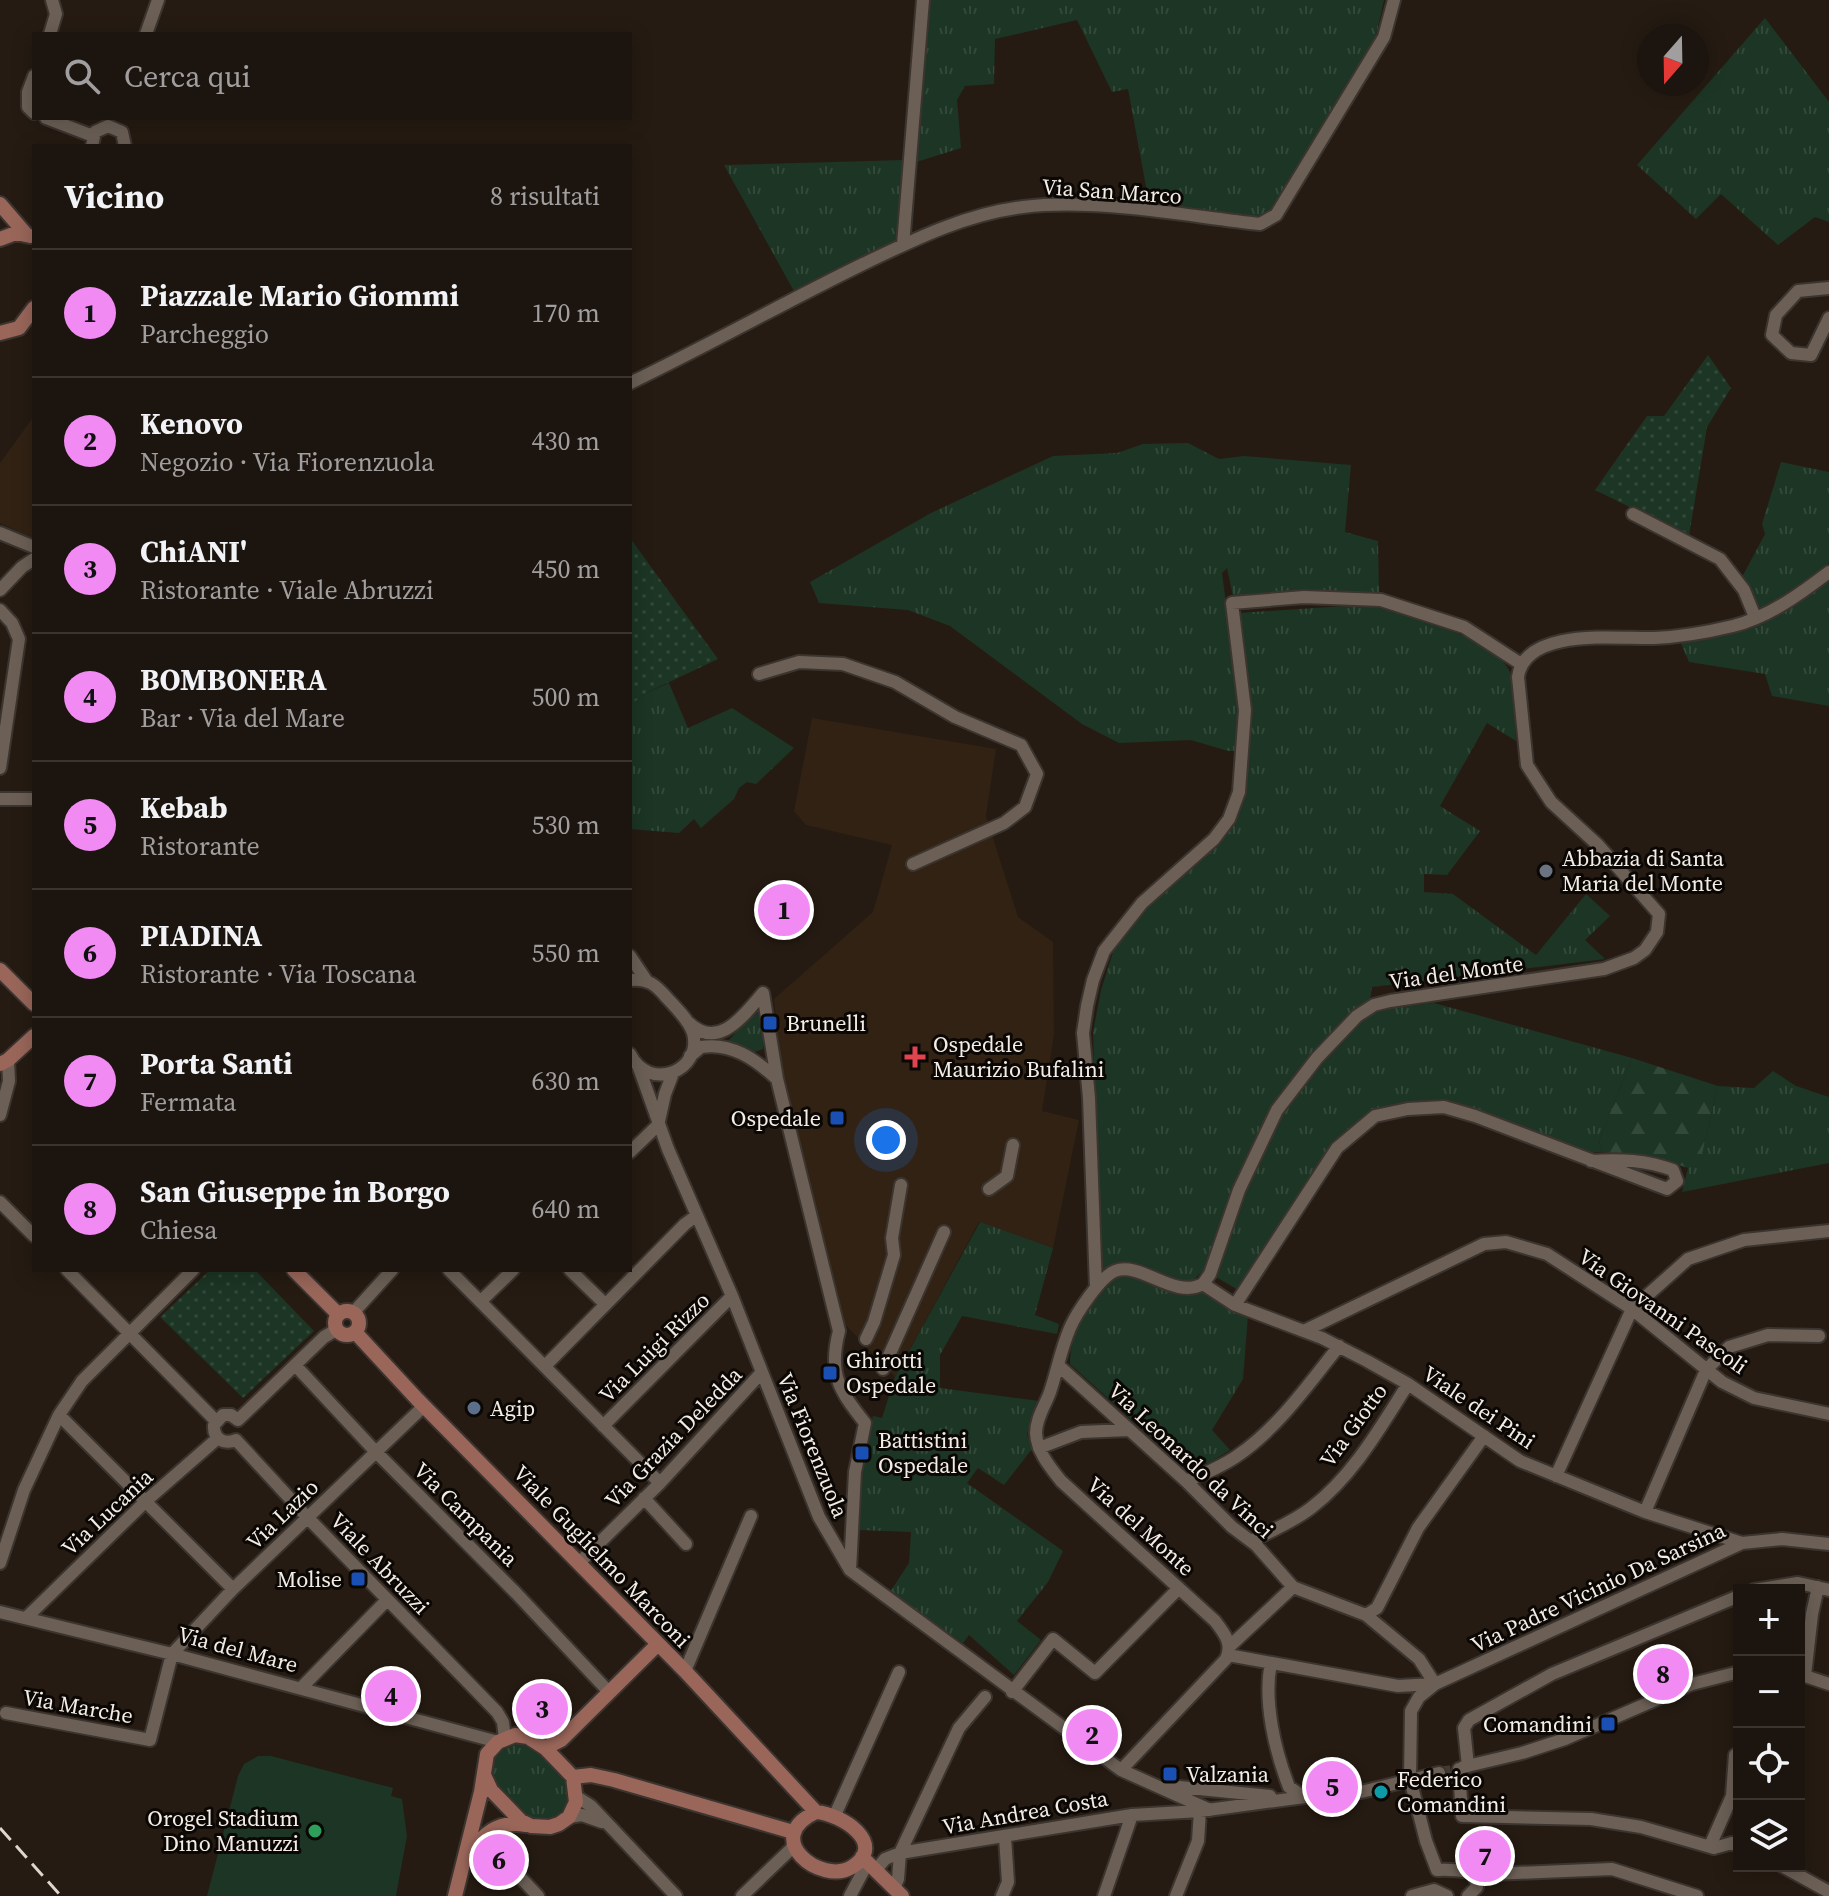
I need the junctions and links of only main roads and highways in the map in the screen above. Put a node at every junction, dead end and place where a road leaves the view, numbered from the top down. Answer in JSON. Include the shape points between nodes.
{"nodes":[{"id":1,"x":0,"y":204,"type":"edge"},
{"id":2,"x":30,"y":235,"type":"edge"},
{"id":3,"x":0,"y":239,"type":"edge"},
{"id":4,"x":32,"y":311,"type":"edge"},
{"id":5,"x":0,"y":333,"type":"edge"},
{"id":6,"x":0,"y":970,"type":"edge"},
{"id":7,"x":32,"y":1002,"type":"edge"},
{"id":8,"x":32,"y":1038,"type":"edge"},
{"id":9,"x":7,"y":1060,"type":"edge"},
{"id":10,"x":296,"y":1272,"type":"edge"},
{"id":11,"x":346,"y":1314,"type":"junction"},
{"id":12,"x":355,"y":1332,"type":"junction"},
{"id":13,"x":657,"y":1645,"type":"junction"},
{"id":14,"x":545,"y":1748,"type":"junction"},
{"id":15,"x":484,"y":1775,"type":"junction"},
{"id":16,"x":573,"y":1777,"type":"junction"},
{"id":17,"x":816,"y":1812,"type":"junction"},
{"id":18,"x":531,"y":1826,"type":"junction"},
{"id":19,"x":793,"y":1839,"type":"junction"},
{"id":20,"x":466,"y":1858,"type":"junction"},
{"id":21,"x":869,"y":1863,"type":"junction"},
{"id":22,"x":898,"y":1892,"type":"edge"},
{"id":23,"x":455,"y":1896,"type":"edge"}],
"edges":[{"from":1,"to":2,"type":"main road"},
{"from":2,"to":3,"type":"main road"},
{"from":4,"to":5,"type":"main road","via":[[19,328]]},
{"from":6,"to":7,"type":"main road"},
{"from":8,"to":9,"type":"main road"},
{"from":10,"to":11,"type":"main road"},
{"from":11,"to":12,"type":"main road","via":[[359,1321]]},
{"from":11,"to":12,"type":"main road","via":[[334,1322],[336,1330],[343,1335]]},
{"from":12,"to":13,"type":"main road","name":"Viale Guglielmo Marconi"},
{"from":13,"to":14,"type":"main road","via":[[561,1740]]},
{"from":13,"to":17,"type":"main road","name":"Viale Guglielmo Marconi"},
{"from":14,"to":15,"type":"main road","via":[[528,1737],[501,1740],[487,1754]]},
{"from":14,"to":16,"type":"main road"},
{"from":15,"to":18,"type":"main road","via":[[491,1790]]},
{"from":15,"to":20,"type":"main road"},
{"from":16,"to":18,"type":"main road","via":[[577,1797],[569,1817],[550,1827]]},
{"from":16,"to":19,"type":"main road","via":[[614,1780]]},
{"from":17,"to":19,"type":"main road","via":[[801,1818]]},
{"from":17,"to":21,"type":"main road","via":[[849,1822],[858,1831]]},
{"from":18,"to":20,"type":"main road","via":[[518,1823],[489,1831]]},
{"from":19,"to":21,"type":"main road","via":[[806,1862],[830,1870]]},
{"from":20,"to":23,"type":"main road"},
{"from":21,"to":22,"type":"main road"}]}
